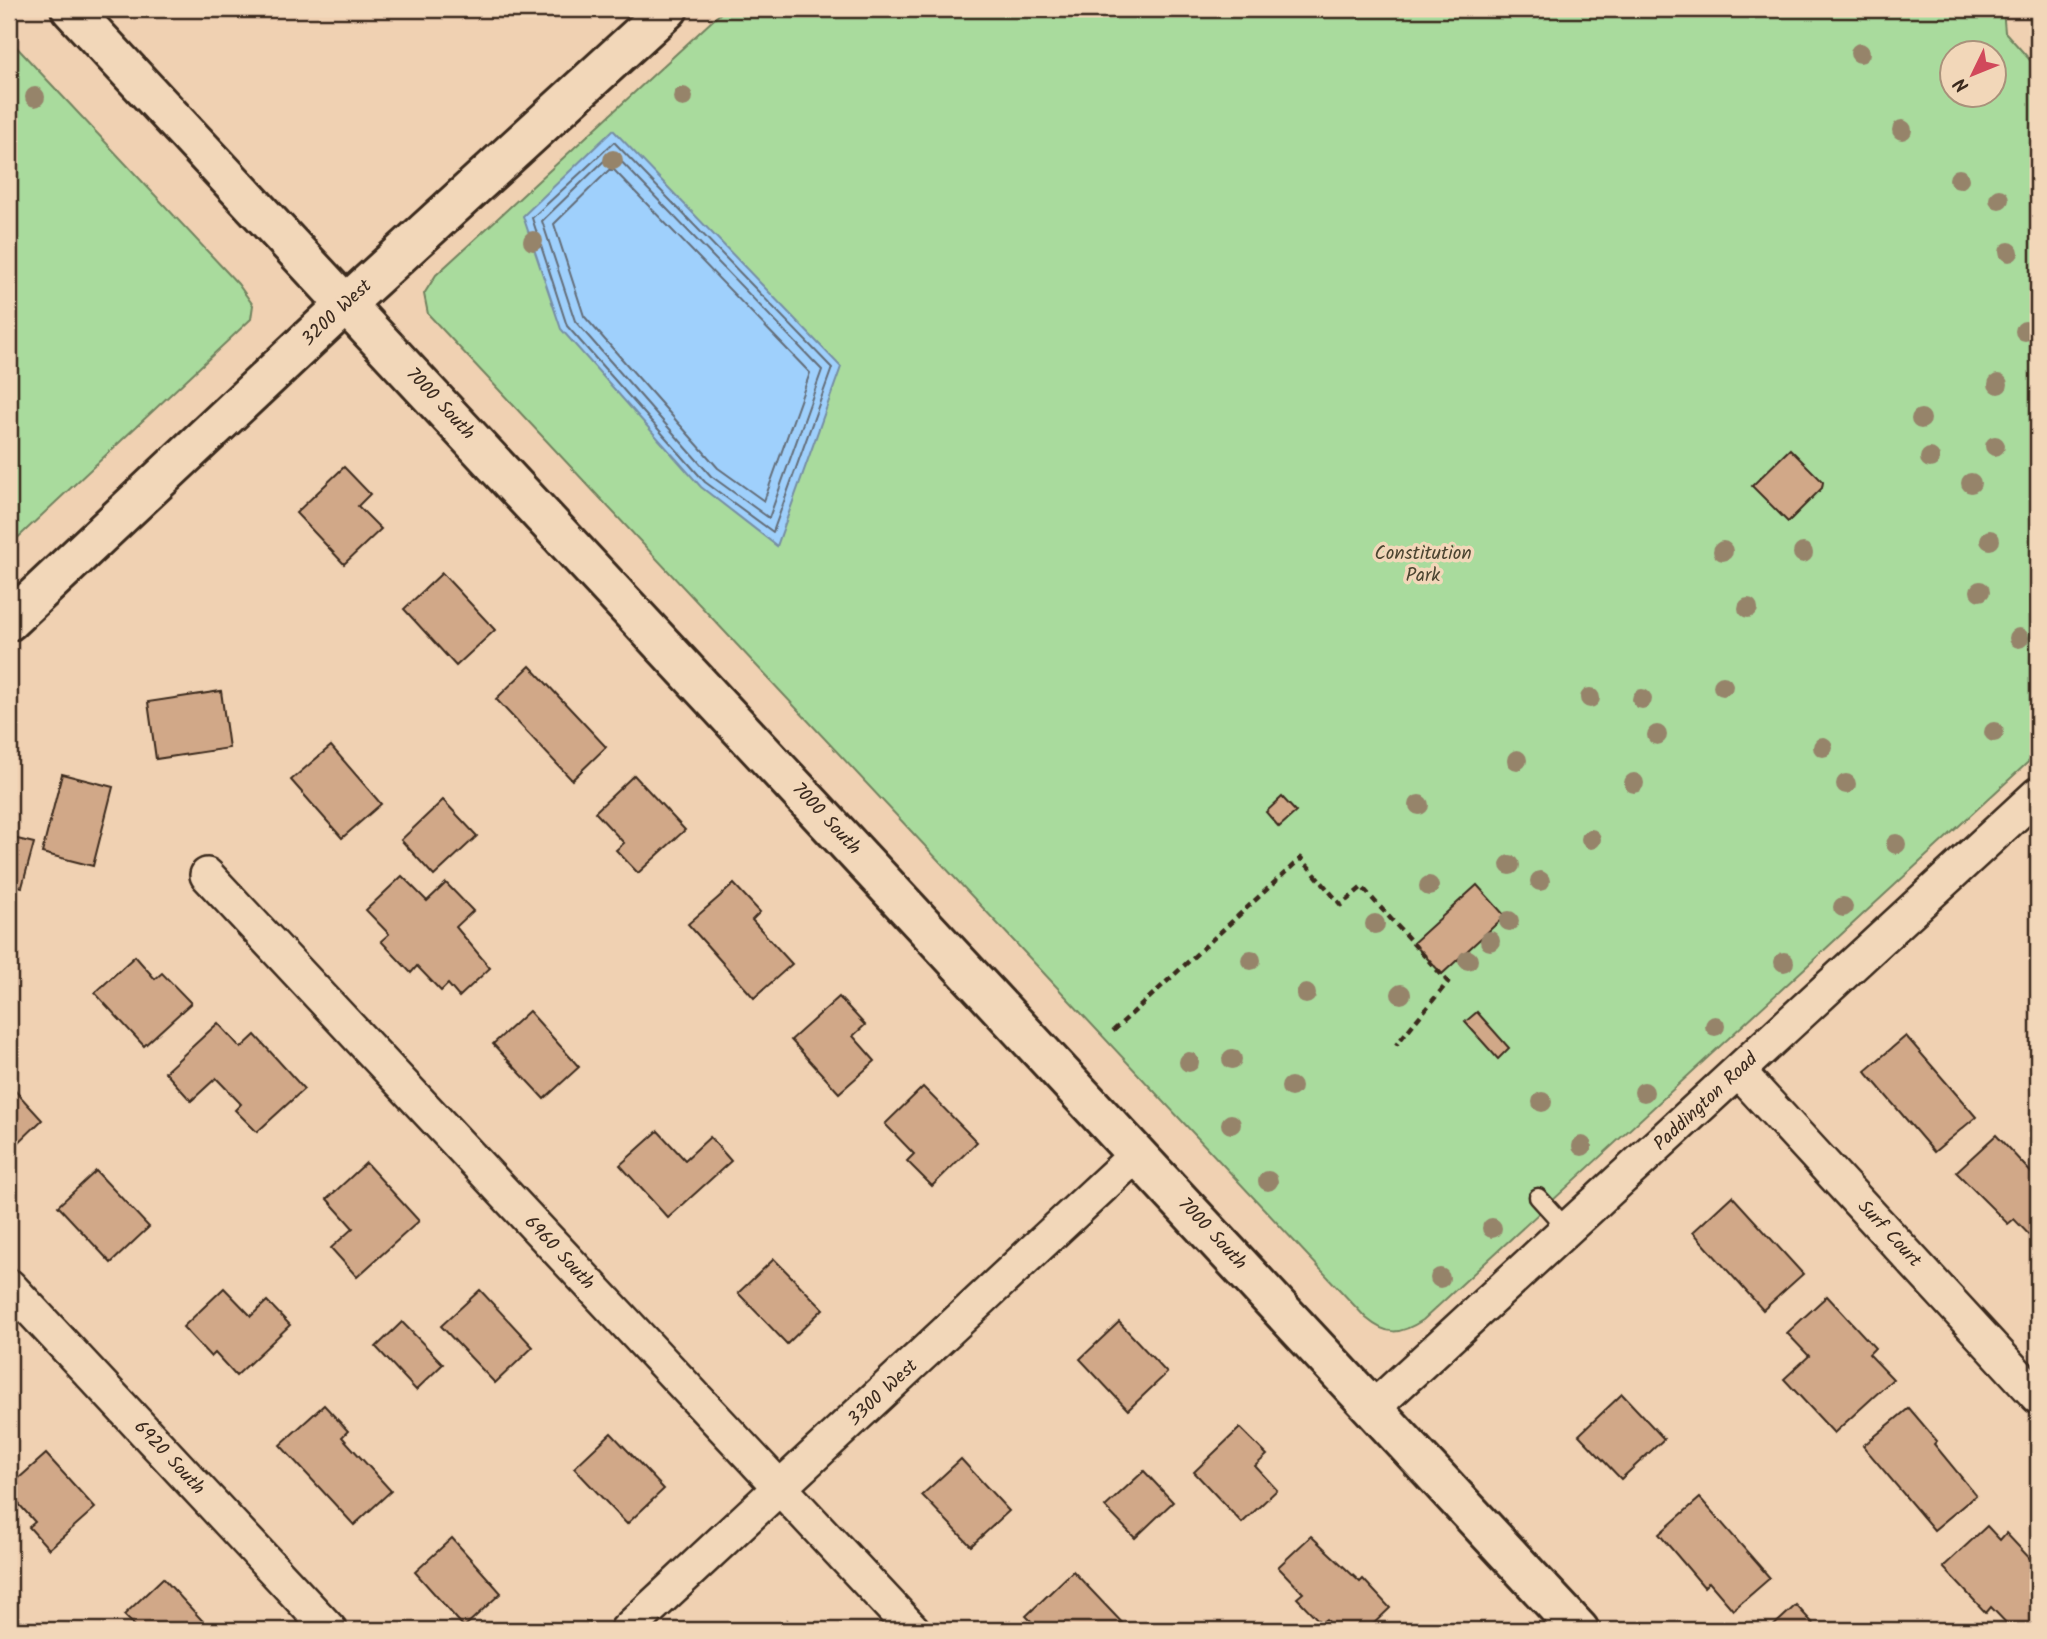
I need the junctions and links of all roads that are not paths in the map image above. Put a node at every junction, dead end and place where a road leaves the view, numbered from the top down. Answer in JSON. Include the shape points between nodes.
{"nodes":[{"id":1,"x":71,"y":9,"type":"edge"},
{"id":2,"x":668,"y":9,"type":"edge"},
{"id":3,"x":347,"y":303,"type":"junction"},
{"id":4,"x":9,"y":621,"type":"edge"},
{"id":5,"x":2038,"y":794,"type":"edge"},
{"id":6,"x":207,"y":875,"type":"dead end"},
{"id":7,"x":1739,"y":1072,"type":"junction"},
{"id":8,"x":1137,"y":1154,"type":"junction"},
{"id":9,"x":1538,"y":1197,"type":"dead end"},
{"id":10,"x":1568,"y":1230,"type":"junction"},
{"id":11,"x":9,"y":1286,"type":"edge"},
{"id":12,"x":2038,"y":1397,"type":"edge"},
{"id":13,"x":1373,"y":1408,"type":"junction"},
{"id":14,"x":780,"y":1490,"type":"junction"},
{"id":15,"x":330,"y":1630,"type":"edge"},
{"id":16,"x":627,"y":1630,"type":"edge"},
{"id":17,"x":913,"y":1630,"type":"edge"},
{"id":18,"x":1579,"y":1630,"type":"edge"}],
"edges":[{"from":1,"to":3,"type":"main road","name":"7000 South"},
{"from":2,"to":3,"type":"main road","name":"3200 West"},
{"from":3,"to":4,"type":"main road","name":"3200 West"},
{"from":3,"to":8,"type":"main road","name":"7000 South"},
{"from":5,"to":7,"type":"street","name":"Paddington Road"},
{"from":6,"to":14,"type":"street","name":"6960 South"},
{"from":7,"to":10,"type":"street","name":"Paddington Road"},
{"from":7,"to":12,"type":"street","name":"Surf Court"},
{"from":8,"to":13,"type":"main road","name":"7000 South"},
{"from":8,"to":14,"type":"street","name":"3300 West"},
{"from":9,"to":10,"type":"lane"},
{"from":10,"to":13,"type":"street","name":"Paddington Road"},
{"from":11,"to":15,"type":"street","name":"6920 South"},
{"from":13,"to":18,"type":"main road","name":"7000 South"},
{"from":14,"to":16,"type":"street","name":"3300 West"},
{"from":14,"to":17,"type":"street","name":"6960 South"}]}
